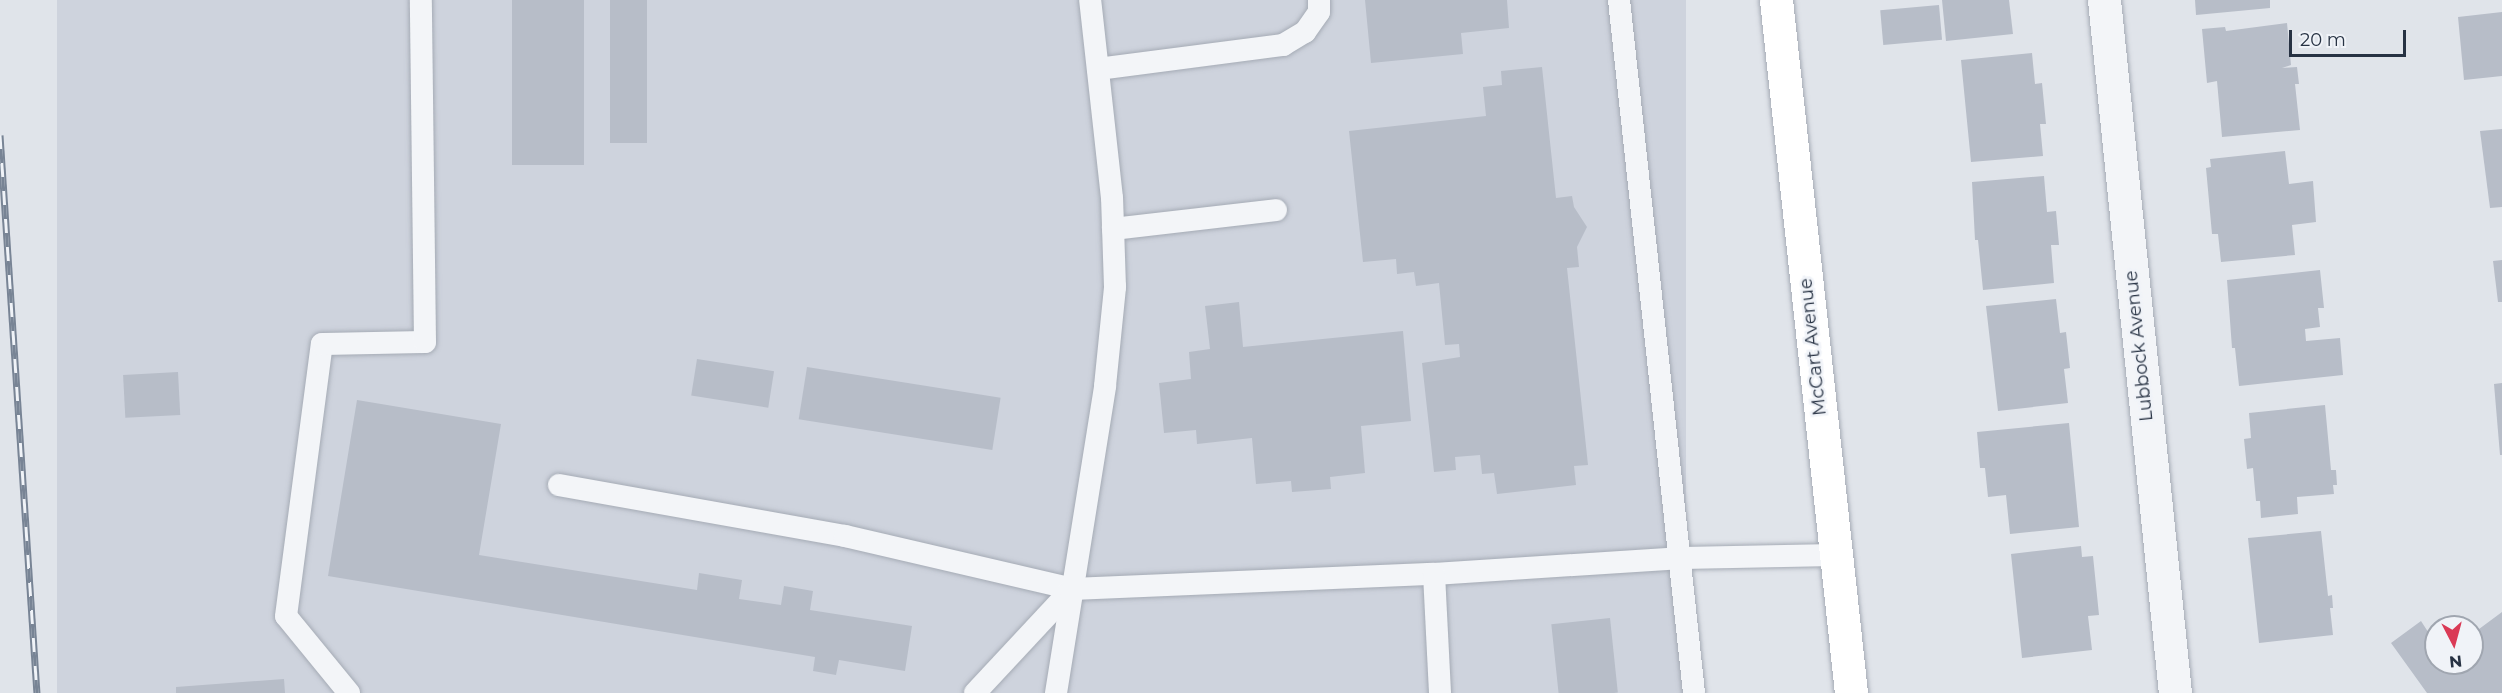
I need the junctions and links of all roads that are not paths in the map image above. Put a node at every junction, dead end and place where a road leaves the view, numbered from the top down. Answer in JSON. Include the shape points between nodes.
{"nodes":[{"id":1,"x":421,"y":0,"type":"edge"},
{"id":2,"x":1090,"y":0,"type":"edge"},
{"id":3,"x":1318,"y":0,"type":"edge"},
{"id":4,"x":1619,"y":0,"type":"edge"},
{"id":5,"x":1776,"y":0,"type":"edge"},
{"id":6,"x":2104,"y":0,"type":"edge"},
{"id":7,"x":1098,"y":69,"type":"junction"},
{"id":8,"x":1276,"y":210,"type":"dead end"},
{"id":9,"x":1113,"y":229,"type":"junction"},
{"id":10,"x":559,"y":485,"type":"dead end"},
{"id":11,"x":1835,"y":555,"type":"junction"},
{"id":12,"x":1682,"y":558,"type":"junction"},
{"id":13,"x":1434,"y":574,"type":"junction"},
{"id":14,"x":1072,"y":589,"type":"junction"},
{"id":15,"x":349,"y":693,"type":"edge"},
{"id":16,"x":975,"y":693,"type":"edge"},
{"id":17,"x":1056,"y":693,"type":"edge"},
{"id":18,"x":1440,"y":693,"type":"edge"},
{"id":19,"x":1694,"y":693,"type":"edge"},
{"id":20,"x":1851,"y":693,"type":"edge"},
{"id":21,"x":2175,"y":693,"type":"edge"}],
"edges":[{"from":1,"to":15,"type":"lane","via":[[425,342],[322,344],[286,616]]},
{"from":2,"to":7,"type":"lane"},
{"from":3,"to":7,"type":"lane","via":[[1319,12],[1305,32],[1283,45]]},
{"from":4,"to":12,"type":"lane"},
{"from":5,"to":11,"type":"main road","name":"McCart Avenue"},
{"from":6,"to":21,"type":"street","name":"Lubbock Avenue"},
{"from":7,"to":9,"type":"lane"},
{"from":8,"to":9,"type":"lane"},
{"from":9,"to":14,"type":"lane","via":[[1115,287],[1105,386]]},
{"from":10,"to":14,"type":"lane","via":[[845,536]]},
{"from":11,"to":12,"type":"lane"},
{"from":11,"to":20,"type":"main road","name":"McCart Avenue"},
{"from":12,"to":13,"type":"lane"},
{"from":12,"to":19,"type":"lane"},
{"from":13,"to":14,"type":"lane"},
{"from":13,"to":18,"type":"lane"},
{"from":14,"to":16,"type":"lane"},
{"from":14,"to":17,"type":"lane"}]}
